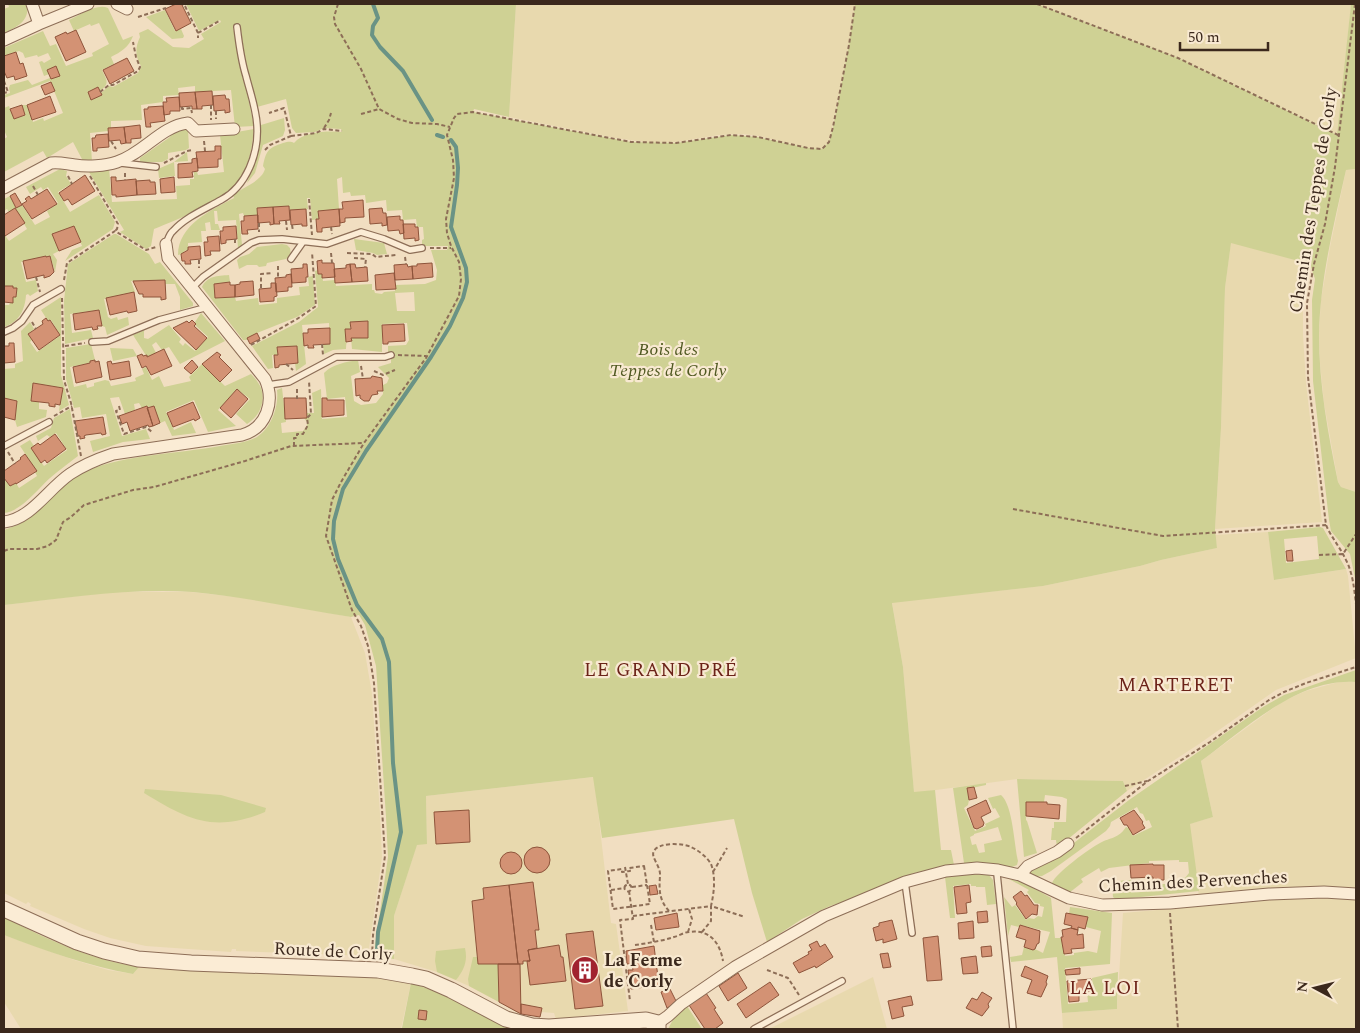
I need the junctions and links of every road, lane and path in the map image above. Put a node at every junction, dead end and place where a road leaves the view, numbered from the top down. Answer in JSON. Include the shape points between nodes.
{"nodes":[{"id":1,"x":32,"y":4,"type":"edge"},
{"id":2,"x":88,"y":4,"type":"edge"},
{"id":3,"x":338,"y":4,"type":"edge"},
{"id":4,"x":855,"y":4,"type":"edge"},
{"id":5,"x":1037,"y":4,"type":"edge"},
{"id":6,"x":1355,"y":4,"type":"edge"},
{"id":7,"x":185,"y":6,"type":"dead end"},
{"id":8,"x":166,"y":8,"type":"dead end"},
{"id":9,"x":138,"y":17,"type":"dead end"},
{"id":10,"x":219,"y":21,"type":"dead end"},
{"id":11,"x":40,"y":24,"type":"junction"},
{"id":12,"x":237,"y":28,"type":"dead end"},
{"id":13,"x":198,"y":33,"type":"junction"},
{"id":14,"x":198,"y":38,"type":"dead end"},
{"id":15,"x":4,"y":40,"type":"edge"},
{"id":16,"x":133,"y":42,"type":"dead end"},
{"id":17,"x":4,"y":82,"type":"edge"},
{"id":18,"x":100,"y":92,"type":"dead end"},
{"id":19,"x":4,"y":93,"type":"edge"},
{"id":20,"x":211,"y":105,"type":"dead end"},
{"id":21,"x":379,"y":109,"type":"junction"},
{"id":22,"x":269,"y":113,"type":"dead end"},
{"id":23,"x":331,"y":113,"type":"dead end"},
{"id":24,"x":361,"y":114,"type":"dead end"},
{"id":25,"x":450,"y":127,"type":"junction"},
{"id":26,"x":234,"y":129,"type":"dead end"},
{"id":27,"x":212,"y":130,"type":"junction"},
{"id":28,"x":323,"y":130,"type":"junction"},
{"id":29,"x":342,"y":131,"type":"dead end"},
{"id":30,"x":1338,"y":135,"type":"junction"},
{"id":31,"x":291,"y":136,"type":"junction"},
{"id":32,"x":193,"y":150,"type":"dead end"},
{"id":33,"x":264,"y":154,"type":"dead end"},
{"id":34,"x":116,"y":162,"type":"junction"},
{"id":35,"x":84,"y":166,"type":"junction"},
{"id":36,"x":156,"y":167,"type":"joint"},
{"id":37,"x":4,"y":188,"type":"edge"},
{"id":38,"x":309,"y":199,"type":"dead end"},
{"id":39,"x":115,"y":231,"type":"junction"},
{"id":40,"x":303,"y":242,"type":"junction"},
{"id":41,"x":312,"y":243,"type":"junction"},
{"id":42,"x":166,"y":244,"type":"junction"},
{"id":43,"x":422,"y":248,"type":"joint"},
{"id":44,"x":452,"y":248,"type":"junction"},
{"id":45,"x":347,"y":253,"type":"dead end"},
{"id":46,"x":401,"y":254,"type":"dead end"},
{"id":47,"x":354,"y":258,"type":"dead end"},
{"id":48,"x":292,"y":259,"type":"dead end"},
{"id":49,"x":199,"y":260,"type":"dead end"},
{"id":50,"x":278,"y":266,"type":"dead end"},
{"id":51,"x":365,"y":267,"type":"dead end"},
{"id":52,"x":261,"y":270,"type":"dead end"},
{"id":53,"x":273,"y":273,"type":"dead end"},
{"id":54,"x":261,"y":274,"type":"junction"},
{"id":55,"x":36,"y":277,"type":"dead end"},
{"id":56,"x":184,"y":277,"type":"junction"},
{"id":57,"x":278,"y":278,"type":"dead end"},
{"id":58,"x":62,"y":288,"type":"junction"},
{"id":59,"x":192,"y":288,"type":"junction"},
{"id":60,"x":262,"y":288,"type":"dead end"},
{"id":61,"x":43,"y":299,"type":"junction"},
{"id":62,"x":208,"y":307,"type":"junction"},
{"id":63,"x":4,"y":332,"type":"edge"},
{"id":64,"x":92,"y":342,"type":"joint"},
{"id":65,"x":64,"y":346,"type":"junction"},
{"id":66,"x":242,"y":350,"type":"junction"},
{"id":67,"x":391,"y":355,"type":"joint"},
{"id":68,"x":360,"y":356,"type":"junction"},
{"id":69,"x":427,"y":356,"type":"junction"},
{"id":70,"x":395,"y":370,"type":"dead end"},
{"id":71,"x":308,"y":371,"type":"junction"},
{"id":72,"x":374,"y":371,"type":"dead end"},
{"id":73,"x":363,"y":379,"type":"dead end"},
{"id":74,"x":268,"y":385,"type":"junction"},
{"id":75,"x":72,"y":406,"type":"junction"},
{"id":76,"x":119,"y":406,"type":"dead end"},
{"id":77,"x":49,"y":420,"type":"joint"},
{"id":78,"x":152,"y":432,"type":"dead end"},
{"id":79,"x":364,"y":443,"type":"junction"},
{"id":80,"x":4,"y":446,"type":"edge"},
{"id":81,"x":294,"y":446,"type":"junction"},
{"id":82,"x":15,"y":464,"type":"dead end"},
{"id":83,"x":83,"y":466,"type":"junction"},
{"id":84,"x":1013,"y":509,"type":"dead end"},
{"id":85,"x":4,"y":522,"type":"edge"},
{"id":86,"x":1326,"y":524,"type":"junction"},
{"id":87,"x":1356,"y":534,"type":"edge"},
{"id":88,"x":4,"y":552,"type":"edge"},
{"id":89,"x":1343,"y":554,"type":"junction"},
{"id":90,"x":1319,"y":555,"type":"dead end"},
{"id":91,"x":1356,"y":604,"type":"edge"},
{"id":92,"x":1356,"y":667,"type":"edge"},
{"id":93,"x":1148,"y":781,"type":"junction"},
{"id":94,"x":1125,"y":786,"type":"dead end"},
{"id":95,"x":1068,"y":844,"type":"joint"},
{"id":96,"x":727,"y":848,"type":"dead end"},
{"id":97,"x":625,"y":867,"type":"dead end"},
{"id":98,"x":998,"y":870,"type":"junction"},
{"id":99,"x":626,"y":872,"type":"junction"},
{"id":100,"x":713,"y":872,"type":"junction"},
{"id":101,"x":1020,"y":875,"type":"junction"},
{"id":102,"x":905,"y":882,"type":"junction"},
{"id":103,"x":628,"y":884,"type":"junction"},
{"id":104,"x":647,"y":885,"type":"junction"},
{"id":105,"x":632,"y":887,"type":"junction"},
{"id":106,"x":625,"y":888,"type":"junction"},
{"id":107,"x":610,"y":890,"type":"junction"},
{"id":108,"x":629,"y":891,"type":"junction"},
{"id":109,"x":1356,"y":894,"type":"edge"},
{"id":110,"x":1170,"y":903,"type":"junction"},
{"id":111,"x":631,"y":906,"type":"junction"},
{"id":112,"x":711,"y":906,"type":"junction"},
{"id":113,"x":4,"y":909,"type":"edge"},
{"id":114,"x":689,"y":909,"type":"junction"},
{"id":115,"x":669,"y":911,"type":"junction"},
{"id":116,"x":633,"y":916,"type":"junction"},
{"id":117,"x":745,"y":917,"type":"dead end"},
{"id":118,"x":651,"y":925,"type":"dead end"},
{"id":119,"x":688,"y":932,"type":"junction"},
{"id":120,"x":702,"y":932,"type":"junction"},
{"id":121,"x":912,"y":933,"type":"dead end"},
{"id":122,"x":654,"y":942,"type":"junction"},
{"id":123,"x":635,"y":945,"type":"dead end"},
{"id":124,"x":372,"y":959,"type":"dead end"},
{"id":125,"x":724,"y":964,"type":"dead end"},
{"id":126,"x":767,"y":970,"type":"dead end"},
{"id":127,"x":842,"y":981,"type":"dead end"},
{"id":128,"x":630,"y":1001,"type":"dead end"},
{"id":129,"x":803,"y":1002,"type":"junction"},
{"id":130,"x":658,"y":1026,"type":"edge"},
{"id":131,"x":754,"y":1029,"type":"edge"},
{"id":132,"x":1013,"y":1029,"type":"edge"},
{"id":133,"x":1178,"y":1029,"type":"edge"}],
"edges":[{"from":1,"to":11,"type":"street"},
{"from":2,"to":11,"type":"street"},
{"from":3,"to":21,"type":"path","via":[[334,17],[336,24]]},
{"from":4,"to":25,"type":"path","via":[[833,127],[829,142],[822,149],[731,135],[676,143],[631,142],[473,112],[457,114]]},
{"from":5,"to":30,"type":"path","via":[[1178,58]]},
{"from":6,"to":30,"type":"path","name":"Chemin des Teppes de Corly"},
{"from":7,"to":13,"type":"path"},
{"from":8,"to":9,"type":"path"},
{"from":10,"to":13,"type":"path"},
{"from":11,"to":15,"type":"street"},
{"from":12,"to":42,"type":"lane","via":[[256,118],[257,134],[252,160],[236,190],[194,215],[172,232]]},
{"from":13,"to":14,"type":"path"},
{"from":16,"to":18,"type":"path","via":[[140,67],[138,71]]},
{"from":17,"to":19,"type":"path","via":[[8,92]]},
{"from":20,"to":27,"type":"path"},
{"from":21,"to":24,"type":"path"},
{"from":21,"to":25,"type":"path","via":[[412,124]]},
{"from":22,"to":31,"type":"path","via":[[284,108]]},
{"from":23,"to":28,"type":"path"},
{"from":25,"to":44,"type":"path","via":[[448,141],[454,178],[446,219]]},
{"from":26,"to":27,"type":"street"},
{"from":27,"to":34,"type":"street","via":[[196,131],[188,123],[179,124],[133,156]]},
{"from":28,"to":29,"type":"path"},
{"from":28,"to":31,"type":"path"},
{"from":30,"to":86,"type":"path","name":"Chemin des Teppes de Corly","via":[[1326,224],[1306,303],[1308,377]]},
{"from":31,"to":33,"type":"path","via":[[266,148]]},
{"from":32,"to":36,"type":"path"},
{"from":34,"to":35,"type":"street"},
{"from":34,"to":36,"type":"lane"},
{"from":35,"to":37,"type":"street","via":[[52,163]]},
{"from":35,"to":39,"type":"path","via":[[118,224]]},
{"from":38,"to":41,"type":"path"},
{"from":39,"to":42,"type":"path","via":[[146,250]]},
{"from":39,"to":58,"type":"path","via":[[66,263]]},
{"from":40,"to":41,"type":"lane"},
{"from":40,"to":48,"type":"lane"},
{"from":40,"to":59,"type":"lane","via":[[276,239],[251,243]]},
{"from":41,"to":43,"type":"lane","via":[[327,244],[361,232],[410,250]]},
{"from":41,"to":66,"type":"path","via":[[316,306]]},
{"from":42,"to":56,"type":"street","via":[[168,258]]},
{"from":43,"to":44,"type":"path"},
{"from":44,"to":69,"type":"path","via":[[459,262],[459,296]]},
{"from":45,"to":46,"type":"path","via":[[376,257]]},
{"from":47,"to":51,"type":"path","via":[[366,259]]},
{"from":49,"to":56,"type":"path","via":[[200,271]]},
{"from":50,"to":57,"type":"path"},
{"from":52,"to":54,"type":"path"},
{"from":53,"to":54,"type":"path"},
{"from":54,"to":60,"type":"path"},
{"from":55,"to":61,"type":"path"},
{"from":56,"to":59,"type":"street"},
{"from":58,"to":61,"type":"lane"},
{"from":58,"to":65,"type":"path"},
{"from":59,"to":62,"type":"street"},
{"from":61,"to":63,"type":"lane","via":[[33,305],[22,321]]},
{"from":62,"to":64,"type":"lane","via":[[159,320],[108,341]]},
{"from":62,"to":66,"type":"street"},
{"from":64,"to":65,"type":"path"},
{"from":65,"to":75,"type":"path","via":[[64,380]]},
{"from":66,"to":74,"type":"street"},
{"from":67,"to":68,"type":"lane"},
{"from":67,"to":69,"type":"path"},
{"from":68,"to":71,"type":"lane","via":[[336,357]]},
{"from":68,"to":73,"type":"path"},
{"from":69,"to":79,"type":"path"},
{"from":70,"to":72,"type":"path","via":[[383,375]]},
{"from":71,"to":74,"type":"lane","via":[[289,382]]},
{"from":71,"to":81,"type":"path","via":[[311,414],[303,434],[294,438]]},
{"from":74,"to":83,"type":"street","via":[[266,414],[250,433],[113,454]]},
{"from":75,"to":77,"type":"path"},
{"from":75,"to":83,"type":"path"},
{"from":76,"to":78,"type":"path","via":[[120,410],[116,411],[124,434],[146,427]]},
{"from":77,"to":80,"type":"lane"},
{"from":79,"to":81,"type":"path"},
{"from":79,"to":124,"type":"path","via":[[332,500],[326,536],[352,610],[362,626],[374,683],[385,856]]},
{"from":80,"to":82,"type":"path"},
{"from":81,"to":88,"type":"path","via":[[84,505],[63,522],[56,540],[48,546]]},
{"from":83,"to":85,"type":"street","via":[[60,481],[24,515]]},
{"from":84,"to":86,"type":"path","via":[[1163,536]]},
{"from":86,"to":89,"type":"path","name":"Chemin des Teppes de Corly"},
{"from":87,"to":89,"type":"path"},
{"from":89,"to":90,"type":"path"},
{"from":89,"to":91,"type":"path","name":"Chemin des Teppes de Corly","via":[[1352,577]]},
{"from":92,"to":93,"type":"path","via":[[1284,692]]},
{"from":93,"to":94,"type":"path"},
{"from":93,"to":95,"type":"path"},
{"from":95,"to":101,"type":"street","via":[[1028,866]]},
{"from":96,"to":100,"type":"path"},
{"from":97,"to":99,"type":"path"},
{"from":98,"to":101,"type":"street","name":"Chemin des Pervenches"},
{"from":98,"to":102,"type":"street","name":"Chemin des Pervenches","via":[[962,869]]},
{"from":98,"to":132,"type":"lane"},
{"from":99,"to":103,"type":"path"},
{"from":99,"to":104,"type":"path","via":[[630,871],[629,868],[644,866]]},
{"from":99,"to":107,"type":"path","via":[[622,869],[608,871]]},
{"from":100,"to":112,"type":"path"},
{"from":100,"to":115,"type":"path","via":[[710,862],[687,845],[656,849],[653,856],[660,868],[660,895]]},
{"from":101,"to":110,"type":"street","name":"Chemin des Pervenches","via":[[1082,902],[1108,906]]},
{"from":102,"to":121,"type":"lane"},
{"from":102,"to":130,"type":"street","name":"Chemin des Pervenches","via":[[824,916],[794,933],[681,1004]]},
{"from":103,"to":105,"type":"path"},
{"from":103,"to":106,"type":"path"},
{"from":104,"to":105,"type":"path"},
{"from":104,"to":111,"type":"path","via":[[650,904]]},
{"from":105,"to":108,"type":"path"},
{"from":106,"to":107,"type":"path"},
{"from":106,"to":108,"type":"path"},
{"from":107,"to":111,"type":"path","via":[[613,909]]},
{"from":108,"to":111,"type":"path"},
{"from":109,"to":110,"type":"street","name":"Chemin des Pervenches","via":[[1246,895]]},
{"from":110,"to":133,"type":"path"},
{"from":111,"to":116,"type":"path"},
{"from":112,"to":114,"type":"path"},
{"from":112,"to":117,"type":"path"},
{"from":112,"to":120,"type":"path","via":[[711,921]]},
{"from":113,"to":130,"type":"street","name":"Route de Corly","via":[[77,942],[138,958],[183,963],[378,970],[426,979],[506,1019],[532,1026],[646,1020]]},
{"from":114,"to":115,"type":"path"},
{"from":114,"to":119,"type":"path","via":[[692,919]]},
{"from":115,"to":116,"type":"path"},
{"from":116,"to":128,"type":"path","via":[[633,919],[620,920]]},
{"from":118,"to":122,"type":"path"},
{"from":119,"to":120,"type":"path"},
{"from":119,"to":122,"type":"path"},
{"from":120,"to":125,"type":"path","via":[[717,942]]},
{"from":122,"to":123,"type":"path"},
{"from":126,"to":129,"type":"path","via":[[788,978]]},
{"from":127,"to":129,"type":"lane"},
{"from":129,"to":131,"type":"lane"}]}
